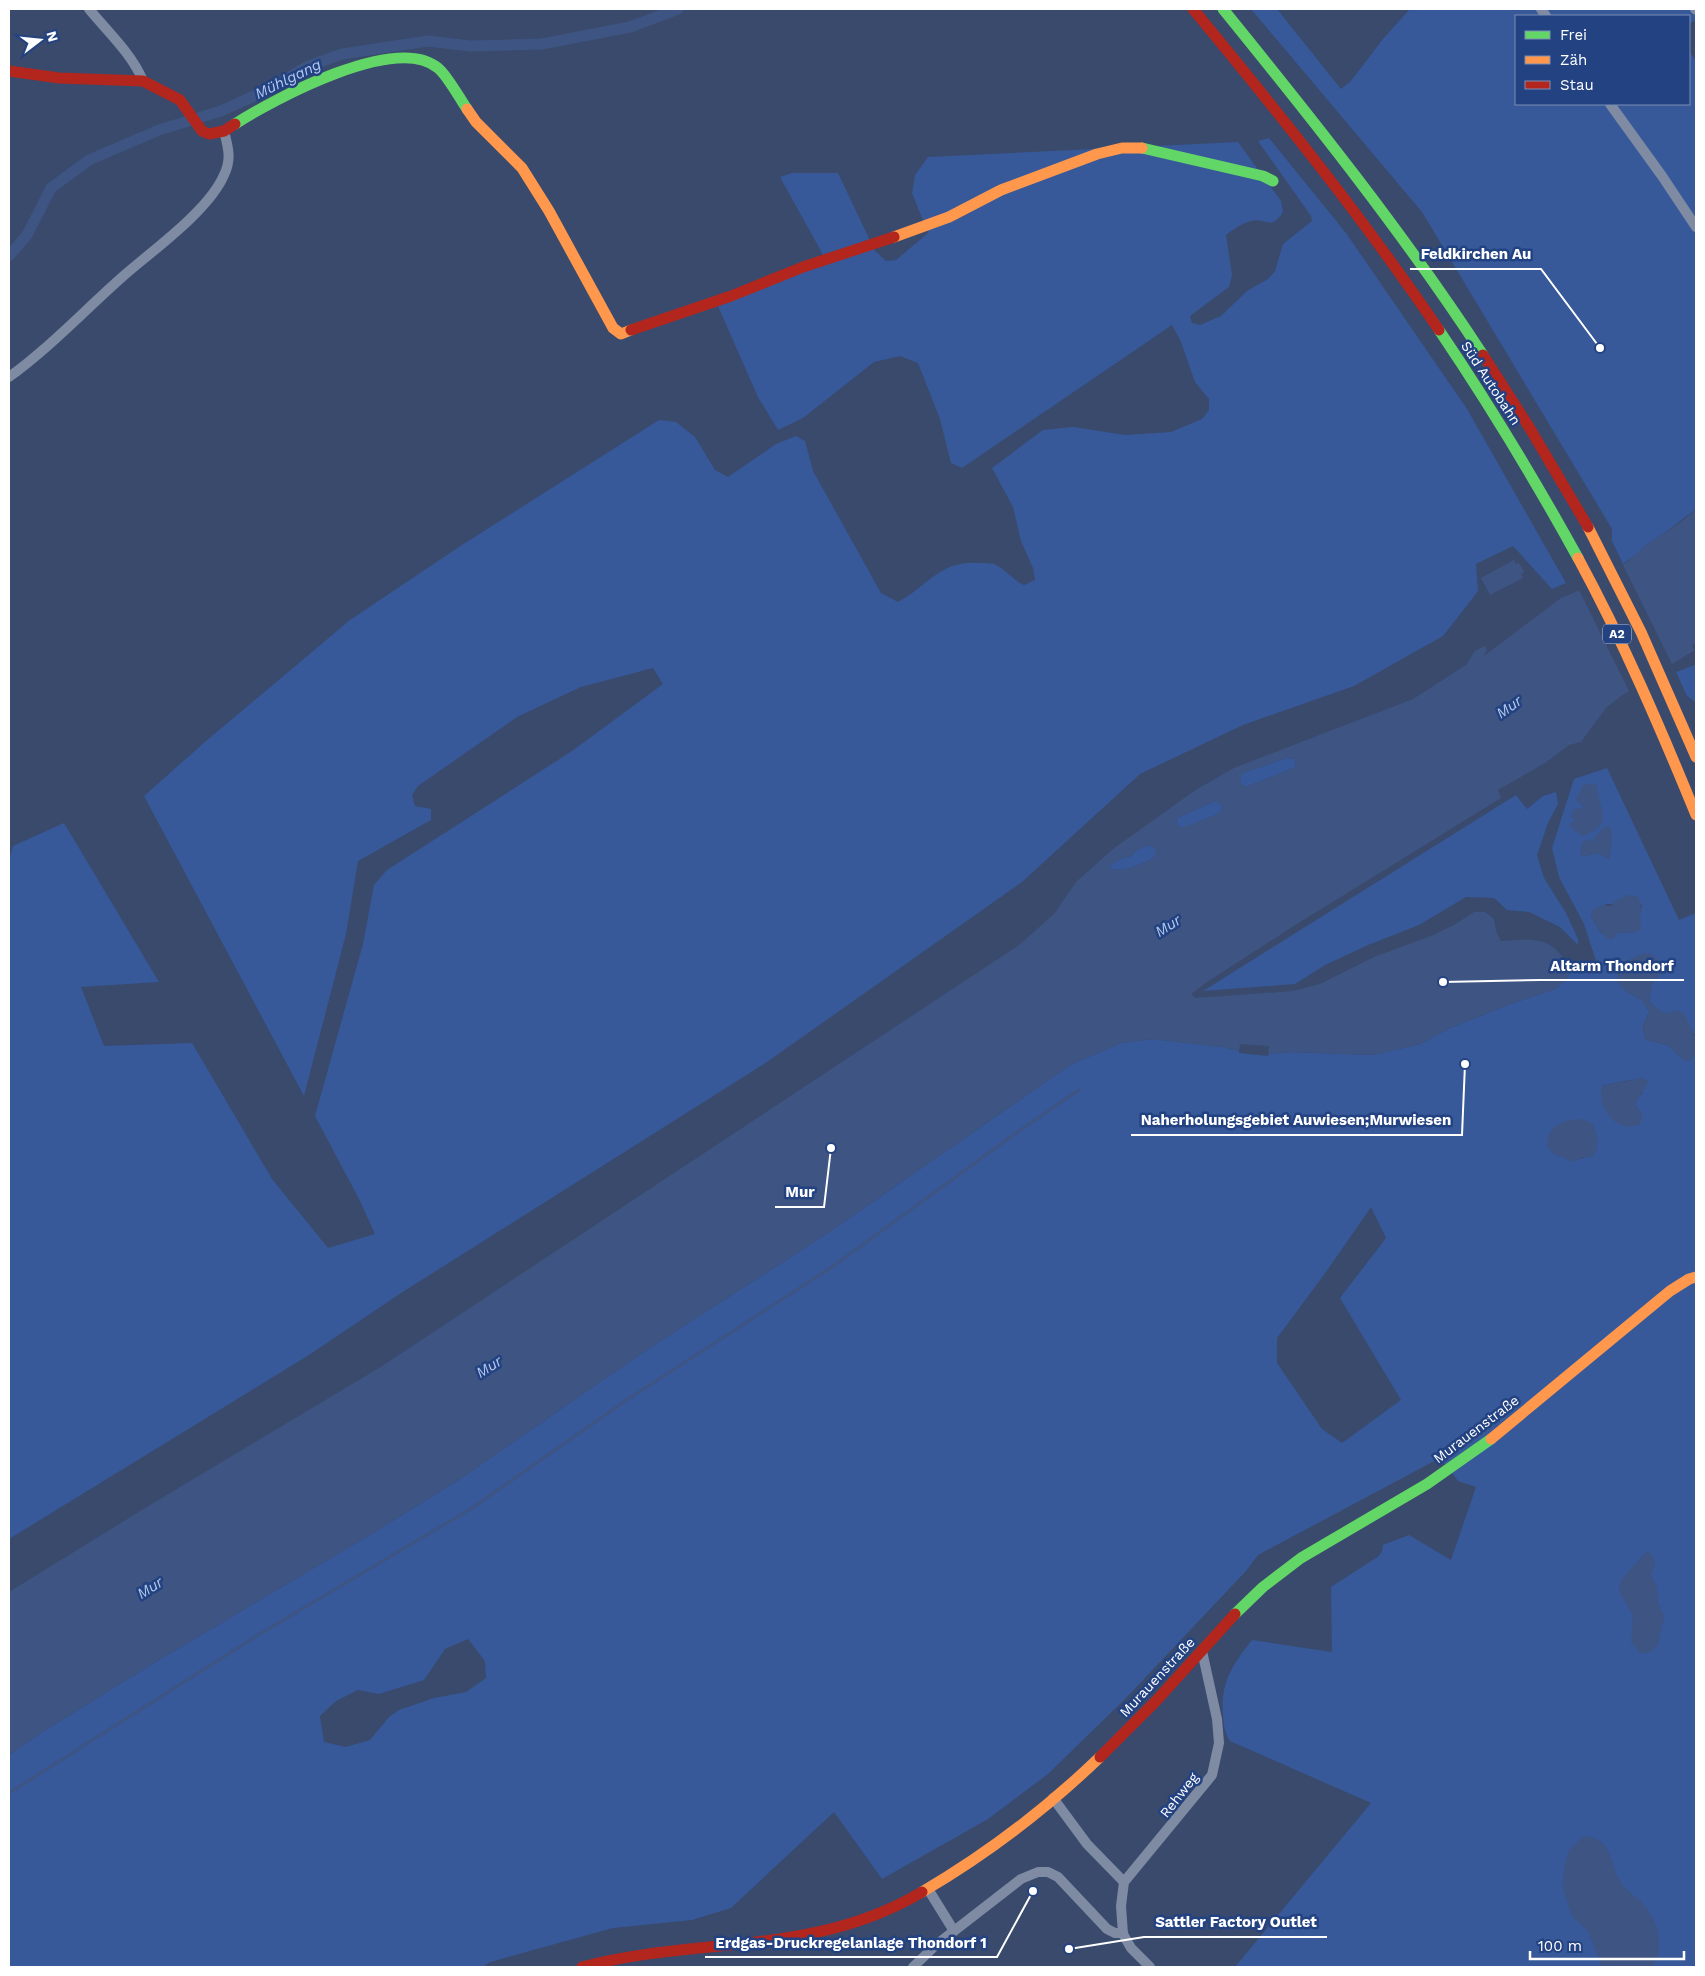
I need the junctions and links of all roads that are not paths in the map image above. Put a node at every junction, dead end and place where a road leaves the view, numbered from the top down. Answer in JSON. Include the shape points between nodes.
{"nodes":[{"id":1,"x":90,"y":9,"type":"edge"},
{"id":2,"x":1193,"y":9,"type":"edge"},
{"id":3,"x":1222,"y":9,"type":"edge"},
{"id":4,"x":9,"y":71,"type":"edge"},
{"id":5,"x":143,"y":82,"type":"junction"},
{"id":6,"x":1611,"y":105,"type":"edge"},
{"id":7,"x":224,"y":131,"type":"junction"},
{"id":8,"x":1274,"y":181,"type":"dead end"},
{"id":9,"x":1696,"y":227,"type":"edge"},
{"id":10,"x":9,"y":377,"type":"edge"},
{"id":11,"x":1696,"y":757,"type":"edge"},
{"id":12,"x":1696,"y":815,"type":"edge"},
{"id":13,"x":1696,"y":1277,"type":"edge"},
{"id":14,"x":1202,"y":1651,"type":"junction"},
{"id":15,"x":1053,"y":1798,"type":"junction"},
{"id":16,"x":1124,"y":1882,"type":"junction"},
{"id":17,"x":928,"y":1889,"type":"junction"},
{"id":18,"x":954,"y":1931,"type":"junction"},
{"id":19,"x":1123,"y":1933,"type":"junction"},
{"id":20,"x":582,"y":1967,"type":"edge"},
{"id":21,"x":913,"y":1967,"type":"edge"},
{"id":22,"x":1150,"y":1967,"type":"edge"}],
"edges":[{"from":1,"to":5,"type":"street","via":[[124,50]]},
{"from":2,"to":12,"type":"main road","name":"Süd Autobahn","number":"A2","via":[[1368,231],[1510,438],[1585,570],[1648,698]]},
{"from":3,"to":11,"type":"main road","name":"Süd Autobahn","number":"A2","via":[[1389,220],[1530,428],[1640,626]]},
{"from":4,"to":5,"type":"main road","via":[[59,78]]},
{"from":5,"to":7,"type":"main road","via":[[174,96],[202,131],[209,134]]},
{"from":6,"to":9,"type":"street"},
{"from":7,"to":8,"type":"main road","via":[[317,79],[344,70],[405,57],[432,62],[476,122],[522,168],[613,328],[621,334],[803,267],[918,230],[1033,177],[1122,148],[1144,148]]},
{"from":7,"to":10,"type":"street","via":[[229,151],[228,165],[218,186],[199,208],[38,355]]},
{"from":13,"to":14,"type":"main road","name":"Murauenstraße","via":[[1670,1291],[1482,1447],[1418,1489],[1326,1540],[1280,1573],[1242,1606]]},
{"from":14,"to":15,"type":"main road","name":"Murauenstraße","via":[[1141,1717]]},
{"from":14,"to":16,"type":"street","name":"Rehweg","via":[[1219,1743],[1212,1774]]},
{"from":15,"to":16,"type":"street","via":[[1088,1844]]},
{"from":15,"to":17,"type":"main road","name":"Murauenstraße","via":[[998,1842]]},
{"from":16,"to":19,"type":"street","via":[[1121,1906]]},
{"from":17,"to":18,"type":"street"},
{"from":17,"to":20,"type":"main road","name":"Murauenstraße","via":[[875,1916],[818,1934],[776,1942],[636,1954]]},
{"from":18,"to":19,"type":"street","via":[[1021,1879],[1044,1871],[1058,1877],[1107,1929]]},
{"from":18,"to":21,"type":"street"},
{"from":19,"to":22,"type":"street","via":[[1131,1948]]}]}
